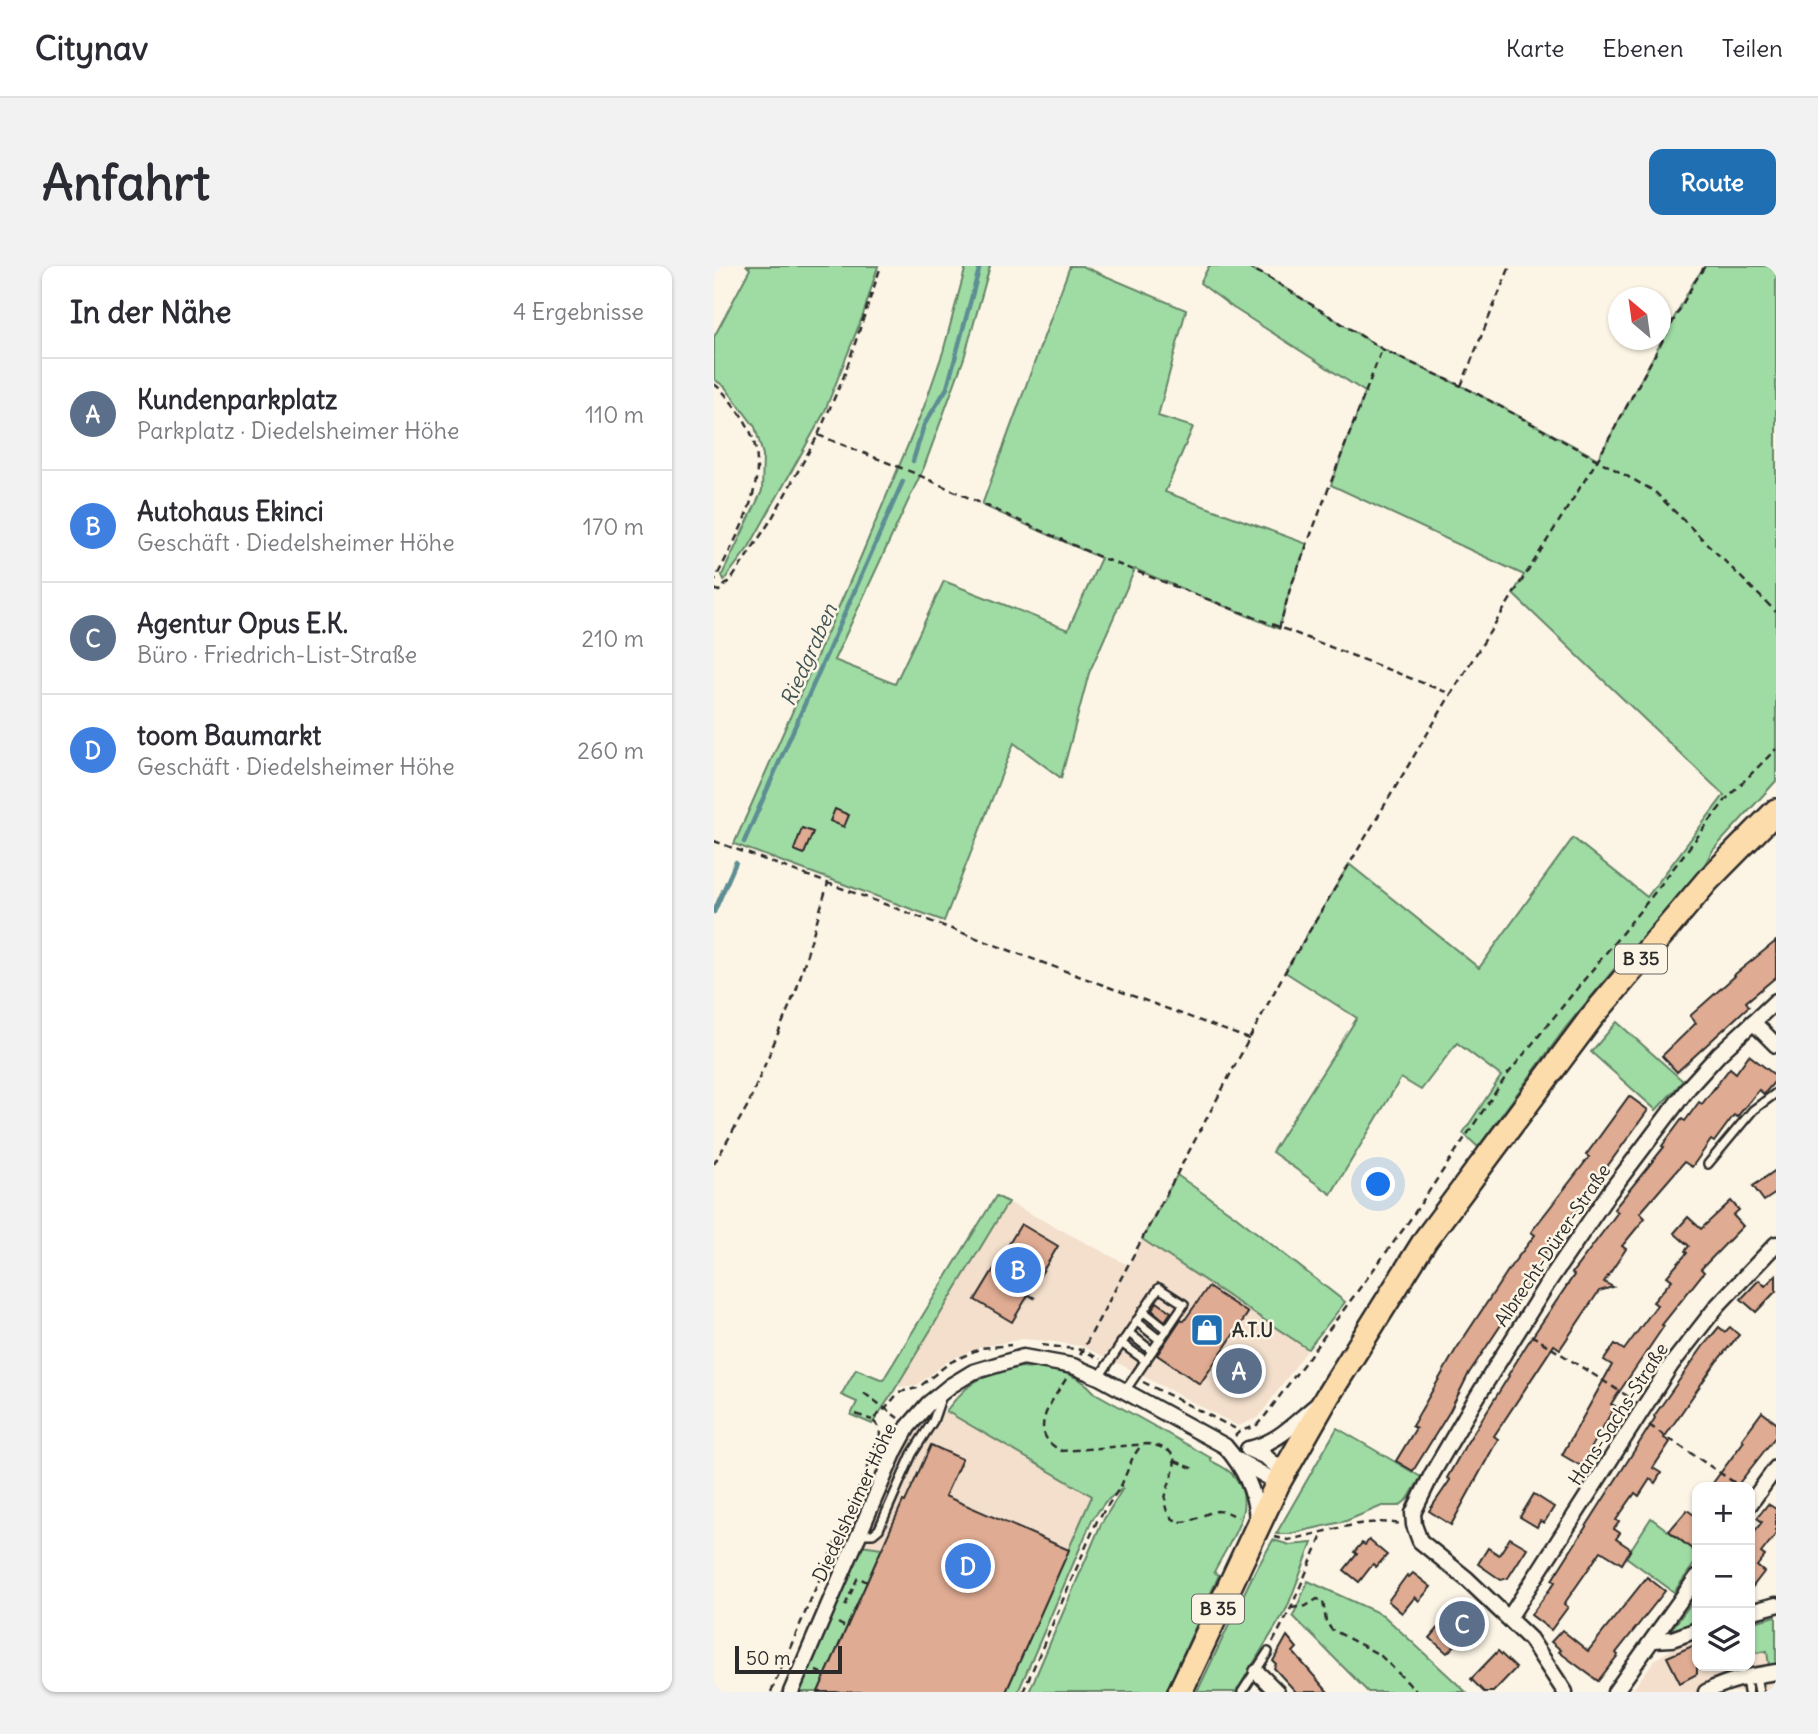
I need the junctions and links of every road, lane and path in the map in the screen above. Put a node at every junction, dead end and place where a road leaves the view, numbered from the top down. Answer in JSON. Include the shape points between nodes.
{"nodes":[{"id":1,"x":881,"y":266,"type":"edge"},
{"id":2,"x":1246,"y":266,"type":"edge"},
{"id":3,"x":1510,"y":266,"type":"edge"},
{"id":4,"x":1705,"y":266,"type":"edge"},
{"id":5,"x":1382,"y":349,"type":"junction"},
{"id":6,"x":714,"y":384,"type":"edge"},
{"id":7,"x":1461,"y":387,"type":"junction"},
{"id":8,"x":818,"y":435,"type":"junction"},
{"id":9,"x":1598,"y":459,"type":"junction"},
{"id":10,"x":714,"y":582,"type":"edge"},
{"id":11,"x":714,"y":589,"type":"edge"},
{"id":12,"x":1776,"y":612,"type":"edge"},
{"id":13,"x":1279,"y":629,"type":"junction"},
{"id":14,"x":1451,"y":694,"type":"junction"},
{"id":15,"x":1776,"y":748,"type":"edge"},
{"id":16,"x":1776,"y":811,"type":"edge"},
{"id":17,"x":714,"y":841,"type":"edge"},
{"id":18,"x":828,"y":883,"type":"junction"},
{"id":19,"x":1776,"y":1001,"type":"edge"},
{"id":20,"x":1754,"y":1022,"type":"junction"},
{"id":21,"x":1249,"y":1039,"type":"junction"},
{"id":22,"x":1776,"y":1045,"type":"edge"},
{"id":23,"x":1776,"y":1093,"type":"edge"},
{"id":24,"x":714,"y":1164,"type":"edge"},
{"id":25,"x":1707,"y":1164,"type":"dead end"},
{"id":26,"x":1776,"y":1244,"type":"edge"},
{"id":27,"x":1029,"y":1295,"type":"dead end"},
{"id":28,"x":1038,"y":1300,"type":"dead end"},
{"id":29,"x":1143,"y":1311,"type":"junction"},
{"id":30,"x":1136,"y":1321,"type":"junction"},
{"id":31,"x":1519,"y":1328,"type":"junction"},
{"id":32,"x":1167,"y":1330,"type":"junction"},
{"id":33,"x":1129,"y":1333,"type":"junction"},
{"id":34,"x":1160,"y":1340,"type":"junction"},
{"id":35,"x":1121,"y":1343,"type":"junction"},
{"id":36,"x":1152,"y":1350,"type":"junction"},
{"id":37,"x":1146,"y":1361,"type":"junction"},
{"id":38,"x":1108,"y":1363,"type":"junction"},
{"id":39,"x":1073,"y":1366,"type":"junction"},
{"id":40,"x":1099,"y":1377,"type":"junction"},
{"id":41,"x":1134,"y":1377,"type":"junction"},
{"id":42,"x":943,"y":1391,"type":"junction"},
{"id":43,"x":1124,"y":1392,"type":"junction"},
{"id":44,"x":864,"y":1393,"type":"dead end"},
{"id":45,"x":1327,"y":1397,"type":"junction"},
{"id":46,"x":1634,"y":1401,"type":"dead end"},
{"id":47,"x":886,"y":1408,"type":"junction"},
{"id":48,"x":856,"y":1414,"type":"dead end"},
{"id":49,"x":1638,"y":1417,"type":"junction"},
{"id":50,"x":872,"y":1420,"type":"junction"},
{"id":51,"x":908,"y":1427,"type":"junction"},
{"id":52,"x":1142,"y":1444,"type":"junction"},
{"id":53,"x":1226,"y":1446,"type":"junction"},
{"id":54,"x":1249,"y":1449,"type":"junction"},
{"id":55,"x":1236,"y":1459,"type":"junction"},
{"id":56,"x":1175,"y":1461,"type":"junction"},
{"id":57,"x":1776,"y":1468,"type":"edge"},
{"id":58,"x":1194,"y":1469,"type":"dead end"},
{"id":59,"x":1281,"y":1478,"type":"junction"},
{"id":60,"x":1734,"y":1482,"type":"edge"},
{"id":61,"x":1755,"y":1497,"type":"edge"},
{"id":62,"x":1256,"y":1525,"type":"junction"},
{"id":63,"x":1414,"y":1525,"type":"junction"},
{"id":64,"x":859,"y":1534,"type":"junction"},
{"id":65,"x":1322,"y":1534,"type":"junction"},
{"id":66,"x":867,"y":1582,"type":"dead end"},
{"id":67,"x":1692,"y":1586,"type":"edge"},
{"id":68,"x":1776,"y":1605,"type":"edge"},
{"id":69,"x":1291,"y":1608,"type":"junction"},
{"id":70,"x":1755,"y":1611,"type":"edge"},
{"id":71,"x":843,"y":1612,"type":"dead end"},
{"id":72,"x":1509,"y":1618,"type":"junction"},
{"id":73,"x":838,"y":1623,"type":"dead end"},
{"id":74,"x":847,"y":1628,"type":"dead end"},
{"id":75,"x":1692,"y":1632,"type":"edge"},
{"id":76,"x":1653,"y":1640,"type":"junction"},
{"id":77,"x":1268,"y":1652,"type":"joint"},
{"id":78,"x":816,"y":1671,"type":"dead end"},
{"id":79,"x":1257,"y":1672,"type":"junction"},
{"id":80,"x":1776,"y":1672,"type":"edge"},
{"id":81,"x":826,"y":1675,"type":"dead end"},
{"id":82,"x":1750,"y":1681,"type":"edge"},
{"id":83,"x":1712,"y":1691,"type":"edge"},
{"id":84,"x":771,"y":1692,"type":"edge"},
{"id":85,"x":791,"y":1692,"type":"edge"},
{"id":86,"x":1023,"y":1692,"type":"edge"},
{"id":87,"x":1180,"y":1692,"type":"edge"},
{"id":88,"x":1242,"y":1692,"type":"edge"},
{"id":89,"x":1277,"y":1692,"type":"edge"},
{"id":90,"x":1417,"y":1692,"type":"edge"},
{"id":91,"x":1565,"y":1692,"type":"edge"},
{"id":92,"x":1615,"y":1692,"type":"edge"},
{"id":93,"x":1759,"y":1692,"type":"edge"}],
"edges":[{"from":1,"to":8,"type":"path","via":[[844,376]]},
{"from":2,"to":5,"type":"path"},
{"from":3,"to":7,"type":"path"},
{"from":4,"to":9,"type":"path"},
{"from":5,"to":7,"type":"path"},
{"from":5,"to":13,"type":"path"},
{"from":6,"to":10,"type":"path","via":[[742,416],[758,458],[752,502]]},
{"from":7,"to":9,"type":"path"},
{"from":8,"to":11,"type":"path","via":[[733,577],[719,591]]},
{"from":8,"to":13,"type":"path"},
{"from":9,"to":12,"type":"path","via":[[1654,491]]},
{"from":9,"to":14,"type":"path"},
{"from":13,"to":14,"type":"path"},
{"from":14,"to":21,"type":"path"},
{"from":15,"to":41,"type":"path","via":[[1728,797],[1507,1075],[1405,1227],[1256,1426],[1240,1431]]},
{"from":16,"to":45,"type":"main road","number":"B 35","via":[[1707,881],[1566,1050],[1426,1239]]},
{"from":17,"to":18,"type":"path"},
{"from":18,"to":21,"type":"path"},
{"from":18,"to":24,"type":"path","via":[[797,988],[748,1105]]},
{"from":19,"to":20,"type":"street","name":"Albrecht-Dürer-Straße"},
{"from":20,"to":22,"type":"street"},
{"from":20,"to":31,"type":"street","name":"Albrecht-Dürer-Straße","via":[[1696,1078],[1656,1128]]},
{"from":21,"to":38,"type":"path","via":[[1082,1350]]},
{"from":23,"to":25,"type":"lane","via":[[1753,1110]]},
{"from":26,"to":49,"type":"street","name":"Hans-Sachs-Straße","via":[[1693,1334]]},
{"from":27,"to":28,"type":"path"},
{"from":29,"to":30,"type":"lane"},
{"from":29,"to":32,"type":"lane"},
{"from":29,"to":32,"type":"lane","via":[[1159,1288],[1184,1304]]},
{"from":30,"to":33,"type":"lane"},
{"from":30,"to":34,"type":"lane"},
{"from":31,"to":46,"type":"path"},
{"from":31,"to":63,"type":"street","name":"Albrecht-Dürer-Straße","via":[[1427,1482],[1413,1513]]},
{"from":32,"to":34,"type":"lane"},
{"from":33,"to":35,"type":"lane"},
{"from":33,"to":36,"type":"lane"},
{"from":34,"to":36,"type":"lane"},
{"from":35,"to":37,"type":"lane"},
{"from":35,"to":38,"type":"lane"},
{"from":36,"to":37,"type":"lane"},
{"from":37,"to":41,"type":"lane"},
{"from":38,"to":40,"type":"lane"},
{"from":39,"to":40,"type":"street","name":"Diedelsheimer Höhe"},
{"from":39,"to":42,"type":"street","name":"Diedelsheimer Höhe","via":[[1023,1357],[973,1372]]},
{"from":39,"to":52,"type":"path","via":[[1043,1421],[1043,1433],[1051,1445],[1062,1451]]},
{"from":40,"to":43,"type":"street","name":"Diedelsheimer Höhe"},
{"from":41,"to":43,"type":"lane"},
{"from":42,"to":51,"type":"street","name":"Diedelsheimer Höhe"},
{"from":42,"to":64,"type":"lane","via":[[933,1421],[912,1454],[879,1529]]},
{"from":43,"to":53,"type":"street","name":"Diedelsheimer Höhe"},
{"from":44,"to":47,"type":"path"},
{"from":45,"to":54,"type":"street","via":[[1280,1437]]},
{"from":45,"to":59,"type":"main road","number":"B 35"},
{"from":47,"to":50,"type":"path"},
{"from":47,"to":51,"type":"path"},
{"from":48,"to":50,"type":"path"},
{"from":49,"to":60,"type":"path"},
{"from":49,"to":72,"type":"street","name":"Hans-Sachs-Straße"},
{"from":50,"to":84,"type":"path","via":[[879,1426],[879,1441]]},
{"from":51,"to":64,"type":"street","name":"Diedelsheimer Höhe"},
{"from":52,"to":56,"type":"path","via":[[1161,1446]]},
{"from":52,"to":86,"type":"path","via":[[1097,1521]]},
{"from":53,"to":54,"type":"street"},
{"from":53,"to":55,"type":"street"},
{"from":54,"to":59,"type":"street","via":[[1266,1457]]},
{"from":55,"to":59,"type":"street"},
{"from":55,"to":62,"type":"street","via":[[1254,1493]]},
{"from":56,"to":58,"type":"path"},
{"from":56,"to":62,"type":"path","via":[[1164,1500],[1173,1519],[1184,1522],[1216,1511]]},
{"from":57,"to":61,"type":"street"},
{"from":59,"to":62,"type":"main road","number":"B 35"},
{"from":62,"to":65,"type":"path","via":[[1288,1540]]},
{"from":62,"to":87,"type":"main road","number":"B 35"},
{"from":63,"to":65,"type":"path","via":[[1370,1522]]},
{"from":63,"to":72,"type":"street","via":[[1420,1541]]},
{"from":64,"to":85,"type":"street","name":"Diedelsheimer Höhe"},
{"from":65,"to":69,"type":"path"},
{"from":66,"to":71,"type":"path","via":[[858,1577]]},
{"from":67,"to":76,"type":"street"},
{"from":68,"to":70,"type":"street"},
{"from":69,"to":77,"type":"path"},
{"from":69,"to":90,"type":"path","via":[[1323,1601],[1331,1629],[1380,1655]]},
{"from":72,"to":91,"type":"street","via":[[1530,1639]]},
{"from":73,"to":74,"type":"path"},
{"from":75,"to":76,"type":"street"},
{"from":76,"to":92,"type":"street"},
{"from":77,"to":79,"type":"lane"},
{"from":78,"to":81,"type":"path"},
{"from":79,"to":88,"type":"lane"},
{"from":79,"to":89,"type":"street"},
{"from":80,"to":82,"type":"street"},
{"from":82,"to":83,"type":"street"},
{"from":82,"to":93,"type":"lane"}]}
